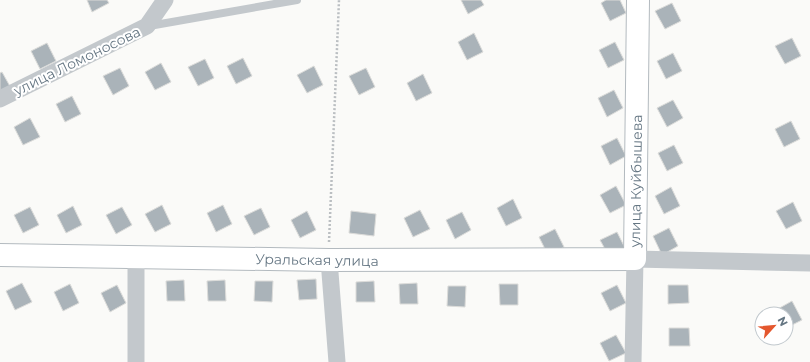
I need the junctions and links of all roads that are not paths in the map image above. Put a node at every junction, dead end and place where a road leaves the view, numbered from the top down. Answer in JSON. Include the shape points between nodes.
{"nodes":[{"id":1,"x":165,"y":0,"type":"edge"},
{"id":2,"x":297,"y":0,"type":"edge"},
{"id":3,"x":638,"y":0,"type":"edge"},
{"id":4,"x":147,"y":26,"type":"junction"},
{"id":5,"x":0,"y":100,"type":"edge"},
{"id":6,"x":0,"y":255,"type":"edge"},
{"id":7,"x":136,"y":257,"type":"junction"},
{"id":8,"x":329,"y":260,"type":"junction"},
{"id":9,"x":635,"y":260,"type":"junction"},
{"id":10,"x":810,"y":263,"type":"edge"},
{"id":11,"x":136,"y":362,"type":"edge"},
{"id":12,"x":336,"y":362,"type":"edge"},
{"id":13,"x":633,"y":362,"type":"edge"}],
"edges":[{"from":1,"to":4,"type":"street","name":"улица Ломоносова"},
{"from":2,"to":4,"type":"lane"},
{"from":3,"to":9,"type":"street","name":"улица Куйбышева"},
{"from":4,"to":5,"type":"street","name":"улица Ломоносова"},
{"from":6,"to":7,"type":"street","name":"Уральская улица"},
{"from":7,"to":8,"type":"street","name":"Уральская улица"},
{"from":7,"to":11,"type":"street"},
{"from":8,"to":9,"type":"street","name":"Уральская улица"},
{"from":8,"to":12,"type":"street"},
{"from":9,"to":10,"type":"street"},
{"from":9,"to":13,"type":"street","name":"улица Куйбышева"}]}
